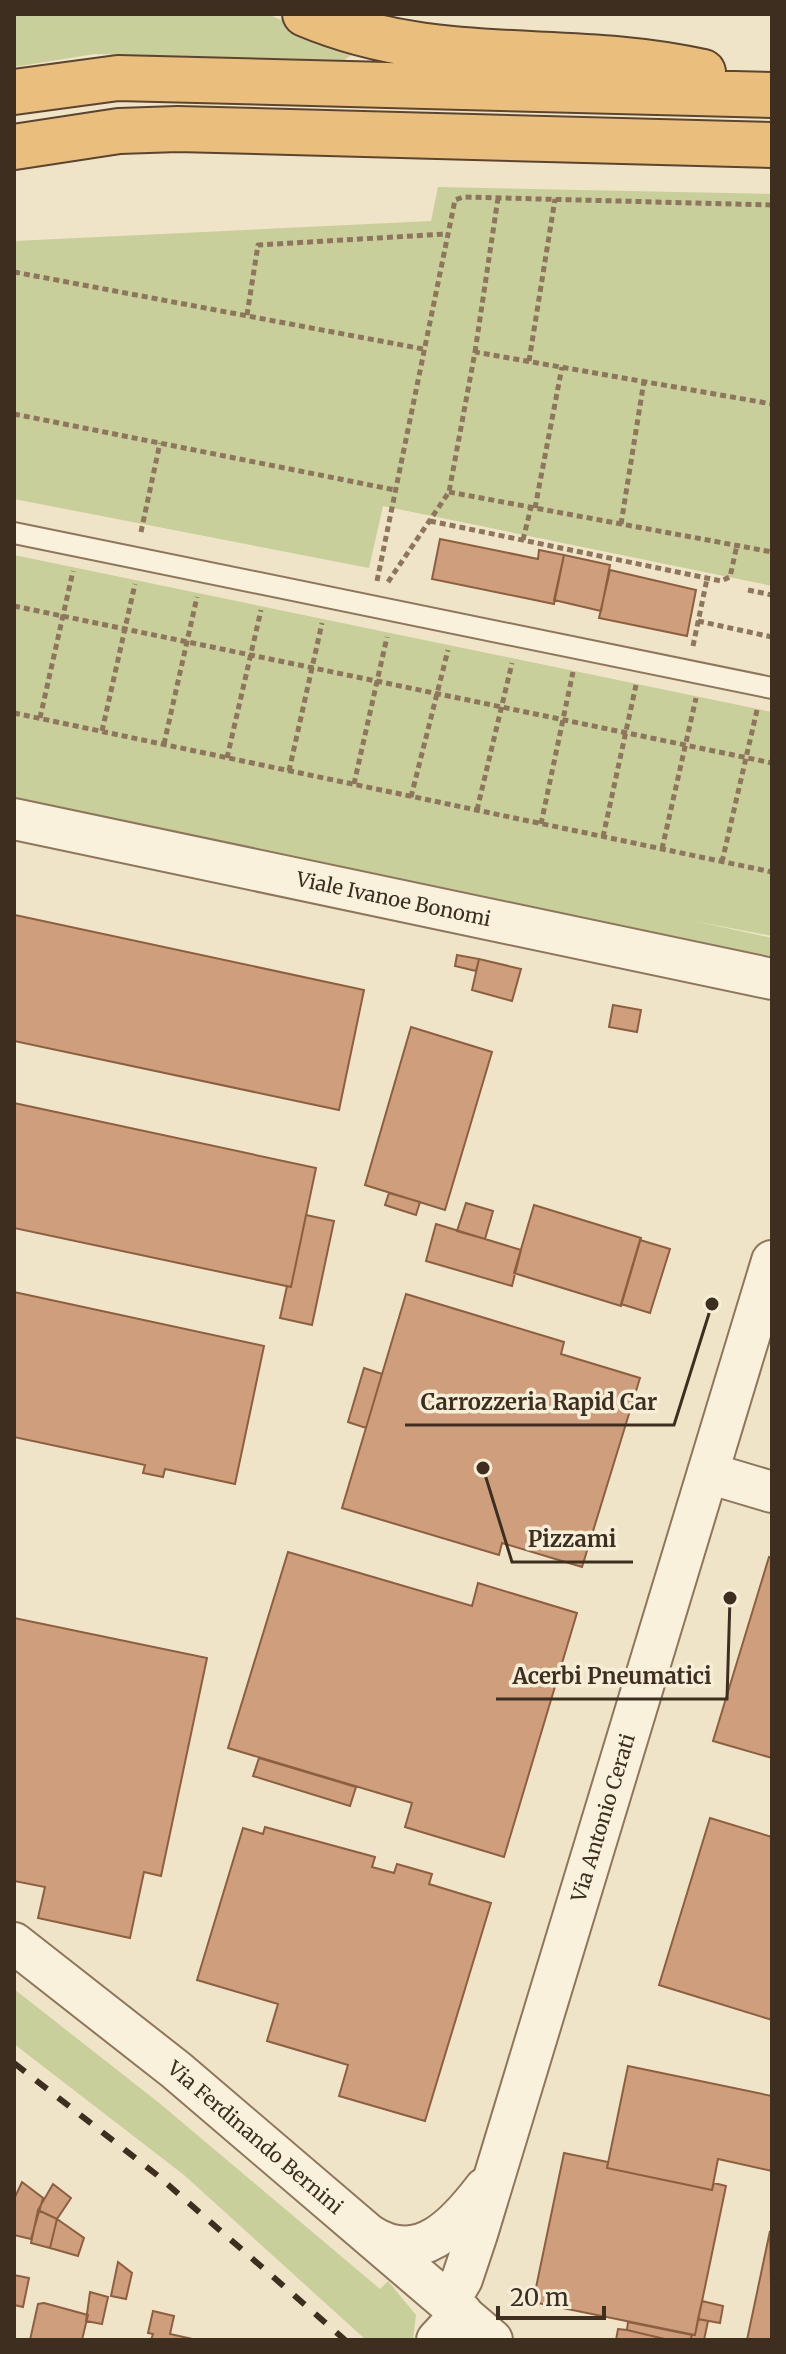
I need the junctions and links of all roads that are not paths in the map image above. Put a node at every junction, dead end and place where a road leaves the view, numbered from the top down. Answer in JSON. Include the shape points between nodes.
{"nodes":[{"id":1,"x":305,"y":14,"type":"edge"},
{"id":2,"x":772,"y":87,"type":"edge"},
{"id":3,"x":14,"y":92,"type":"edge"},
{"id":4,"x":772,"y":95,"type":"edge"},
{"id":5,"x":772,"y":145,"type":"edge"},
{"id":6,"x":14,"y":147,"type":"edge"},
{"id":7,"x":14,"y":533,"type":"edge"},
{"id":8,"x":768,"y":687,"type":"edge"},
{"id":9,"x":14,"y":819,"type":"edge"},
{"id":10,"x":772,"y":979,"type":"edge"},
{"id":11,"x":772,"y":1261,"type":"edge"},
{"id":12,"x":708,"y":1473,"type":"junction"},
{"id":13,"x":772,"y":1492,"type":"edge"},
{"id":14,"x":14,"y":1943,"type":"edge"},
{"id":15,"x":498,"y":2164,"type":"junction"},
{"id":16,"x":365,"y":2233,"type":"junction"},
{"id":17,"x":450,"y":2318,"type":"edge"},
{"id":18,"x":492,"y":2340,"type":"edge"}],
"edges":[{"from":1,"to":2,"type":"highway","via":[[383,41],[425,49],[633,59]]},
{"from":3,"to":4,"type":"highway","via":[[118,78]]},
{"from":5,"to":6,"type":"highway","via":[[178,129],[103,133]]},
{"from":7,"to":8,"type":"lane"},
{"from":9,"to":10,"type":"street","name":"Viale Ivanoe Bonomi"},
{"from":11,"to":12,"type":"street","name":"Via Antonio Cerati"},
{"from":12,"to":13,"type":"street"},
{"from":12,"to":15,"type":"street","name":"Via Antonio Cerati"},
{"from":14,"to":16,"type":"street","name":"Via Ferdinando Bernini","via":[[176,2070]]},
{"from":15,"to":16,"type":"street","name":"Via Antonio Cerati","via":[[480,2194],[436,2239],[402,2248]]},
{"from":15,"to":17,"type":"street","name":"Via Antonio Cerati"},
{"from":16,"to":17,"type":"street","name":"Via Ferdinando Bernini"},
{"from":17,"to":18,"type":"street","name":"Via Ferdinando Bernini"}]}
